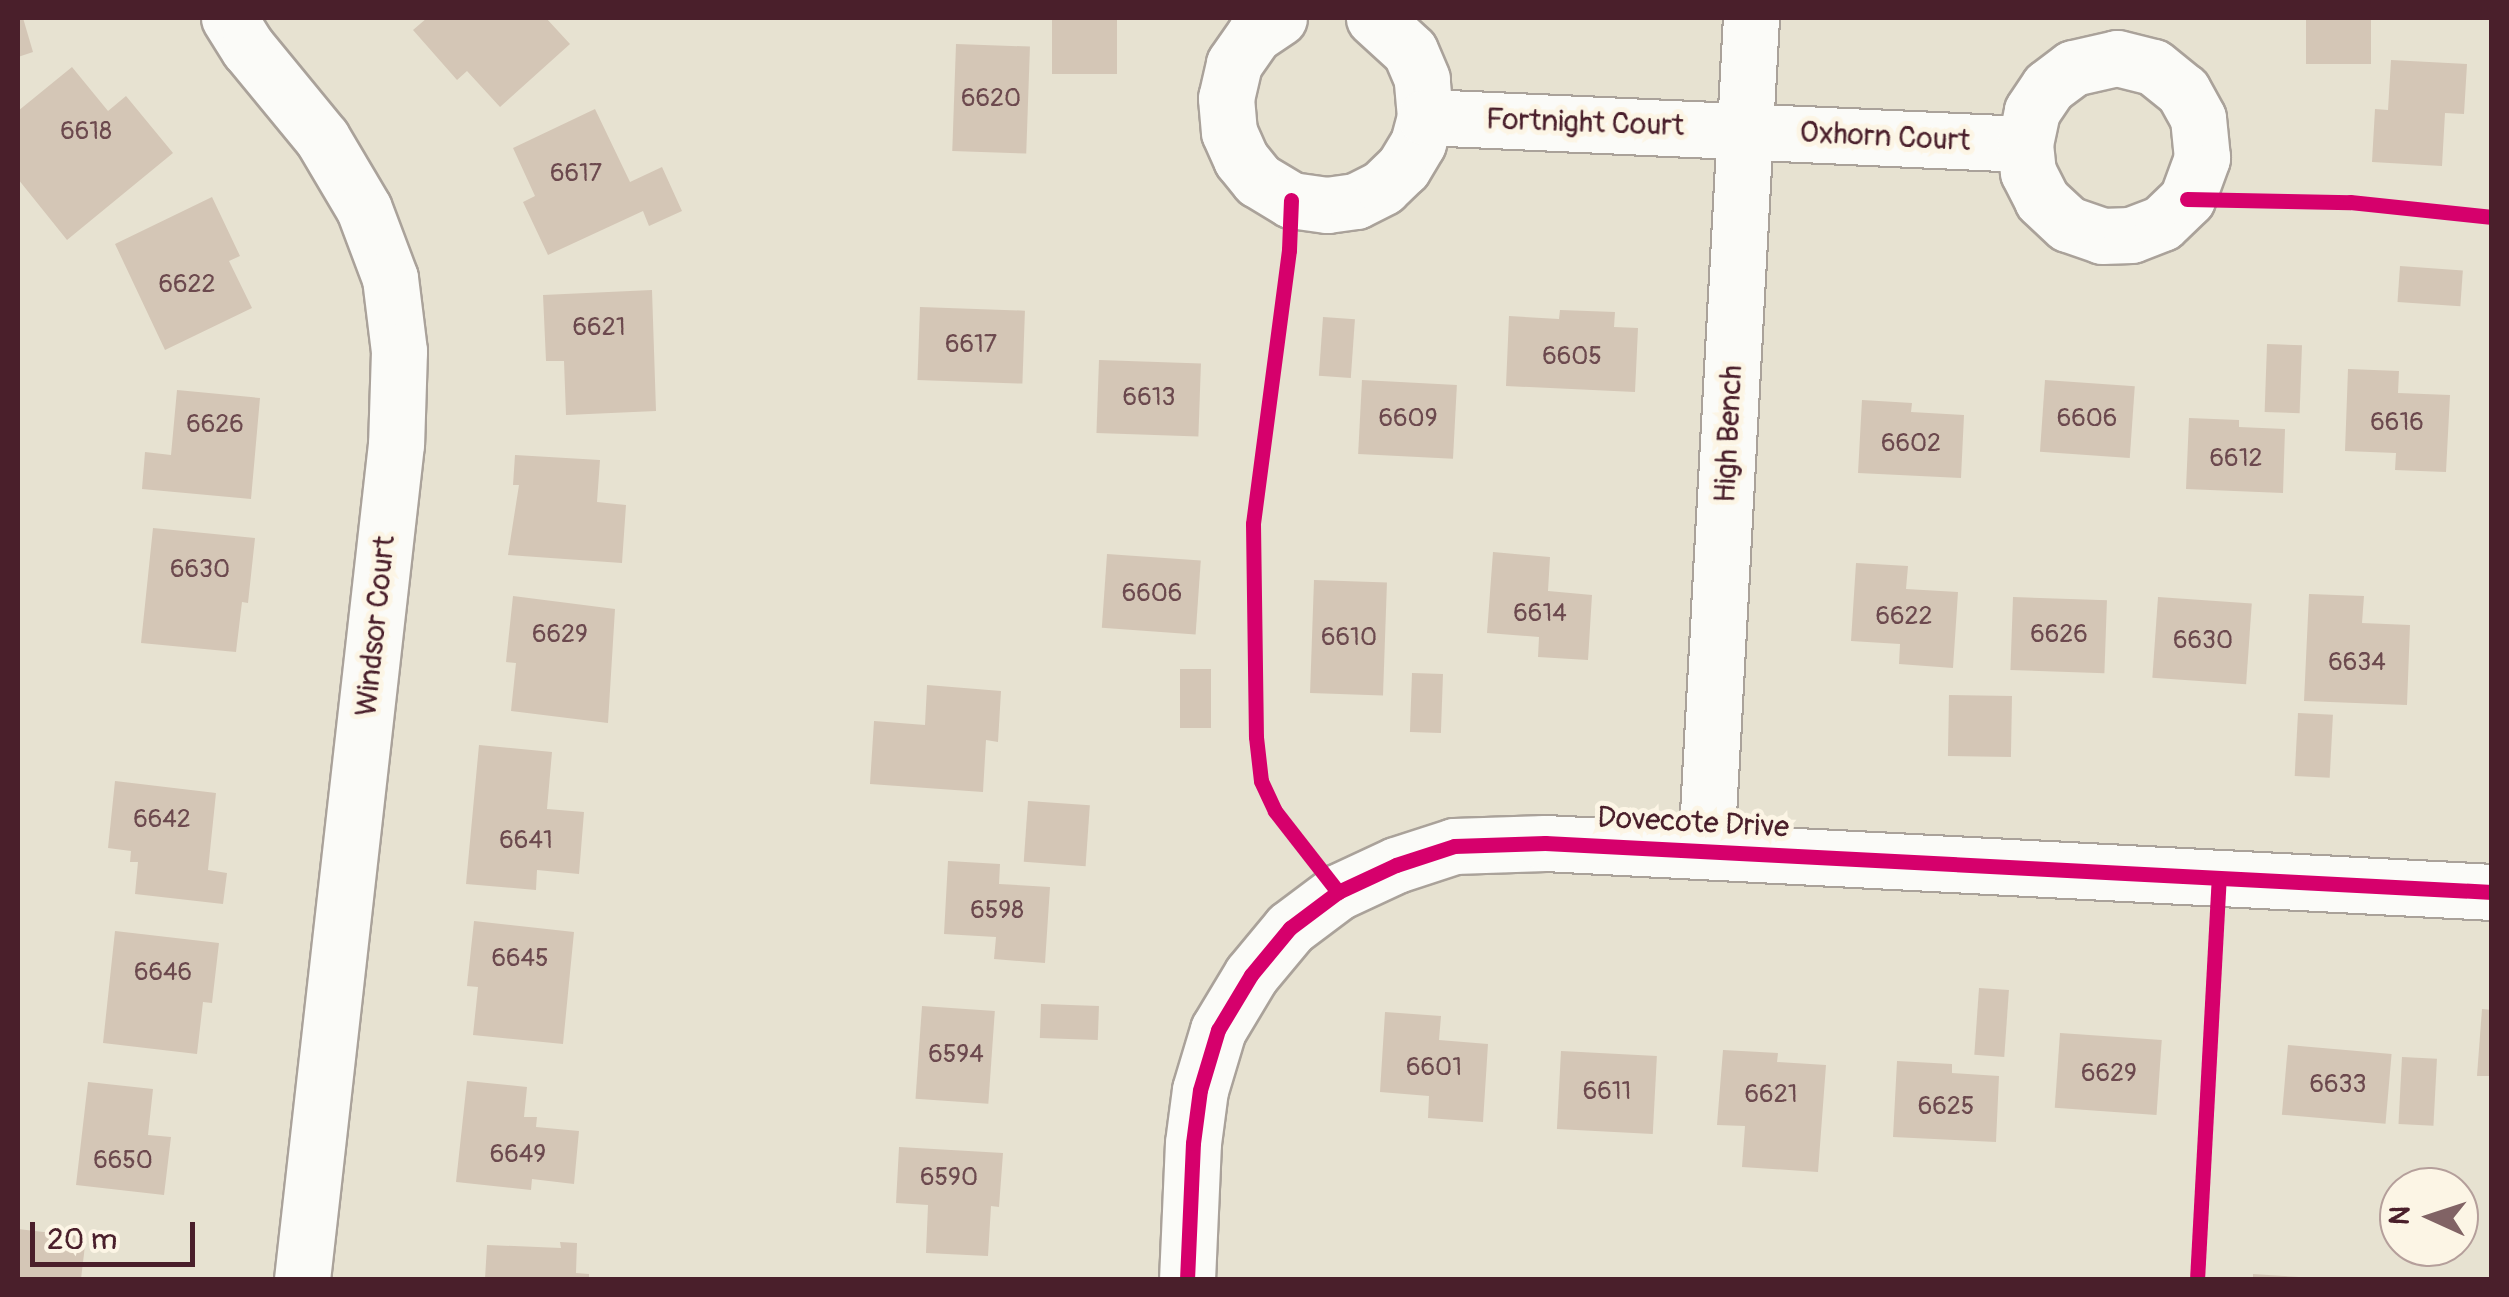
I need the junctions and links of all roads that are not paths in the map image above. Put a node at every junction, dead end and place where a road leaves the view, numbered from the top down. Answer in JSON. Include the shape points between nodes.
{"nodes":[{"id":1,"x":229,"y":18,"type":"edge"},
{"id":2,"x":1279,"y":18,"type":"edge"},
{"id":3,"x":1374,"y":18,"type":"edge"},
{"id":4,"x":1751,"y":18,"type":"edge"},
{"id":5,"x":1425,"y":117,"type":"junction"},
{"id":6,"x":1745,"y":130,"type":"junction"},
{"id":7,"x":2025,"y":144,"type":"dead end"},
{"id":8,"x":1706,"y":851,"type":"junction"},
{"id":9,"x":2492,"y":892,"type":"edge"},
{"id":10,"x":302,"y":1280,"type":"edge"},
{"id":11,"x":1187,"y":1280,"type":"edge"}],
"edges":[{"from":1,"to":10,"type":"street","name":"Windsor Court","via":[[322,138],[364,209],[390,278],[399,351],[396,444]]},
{"from":2,"to":5,"type":"street","via":[[1254,35],[1234,64],[1226,98],[1229,132],[1258,180],[1291,200],[1356,201],[1403,168]]},
{"from":3,"to":5,"type":"street","via":[[1410,51],[1422,79]]},
{"from":4,"to":6,"type":"street","name":"High Bench"},
{"from":5,"to":6,"type":"street","name":"Fortnight Court"},
{"from":6,"to":7,"type":"street","name":"Oxhorn Court"},
{"from":6,"to":8,"type":"street","name":"High Bench"},
{"from":8,"to":9,"type":"street","name":"Dovecote Drive"},
{"from":8,"to":11,"type":"street","name":"Dovecote Drive","via":[[1454,846],[1338,892],[1290,928],[1250,975],[1209,1060],[1193,1143]]}]}
